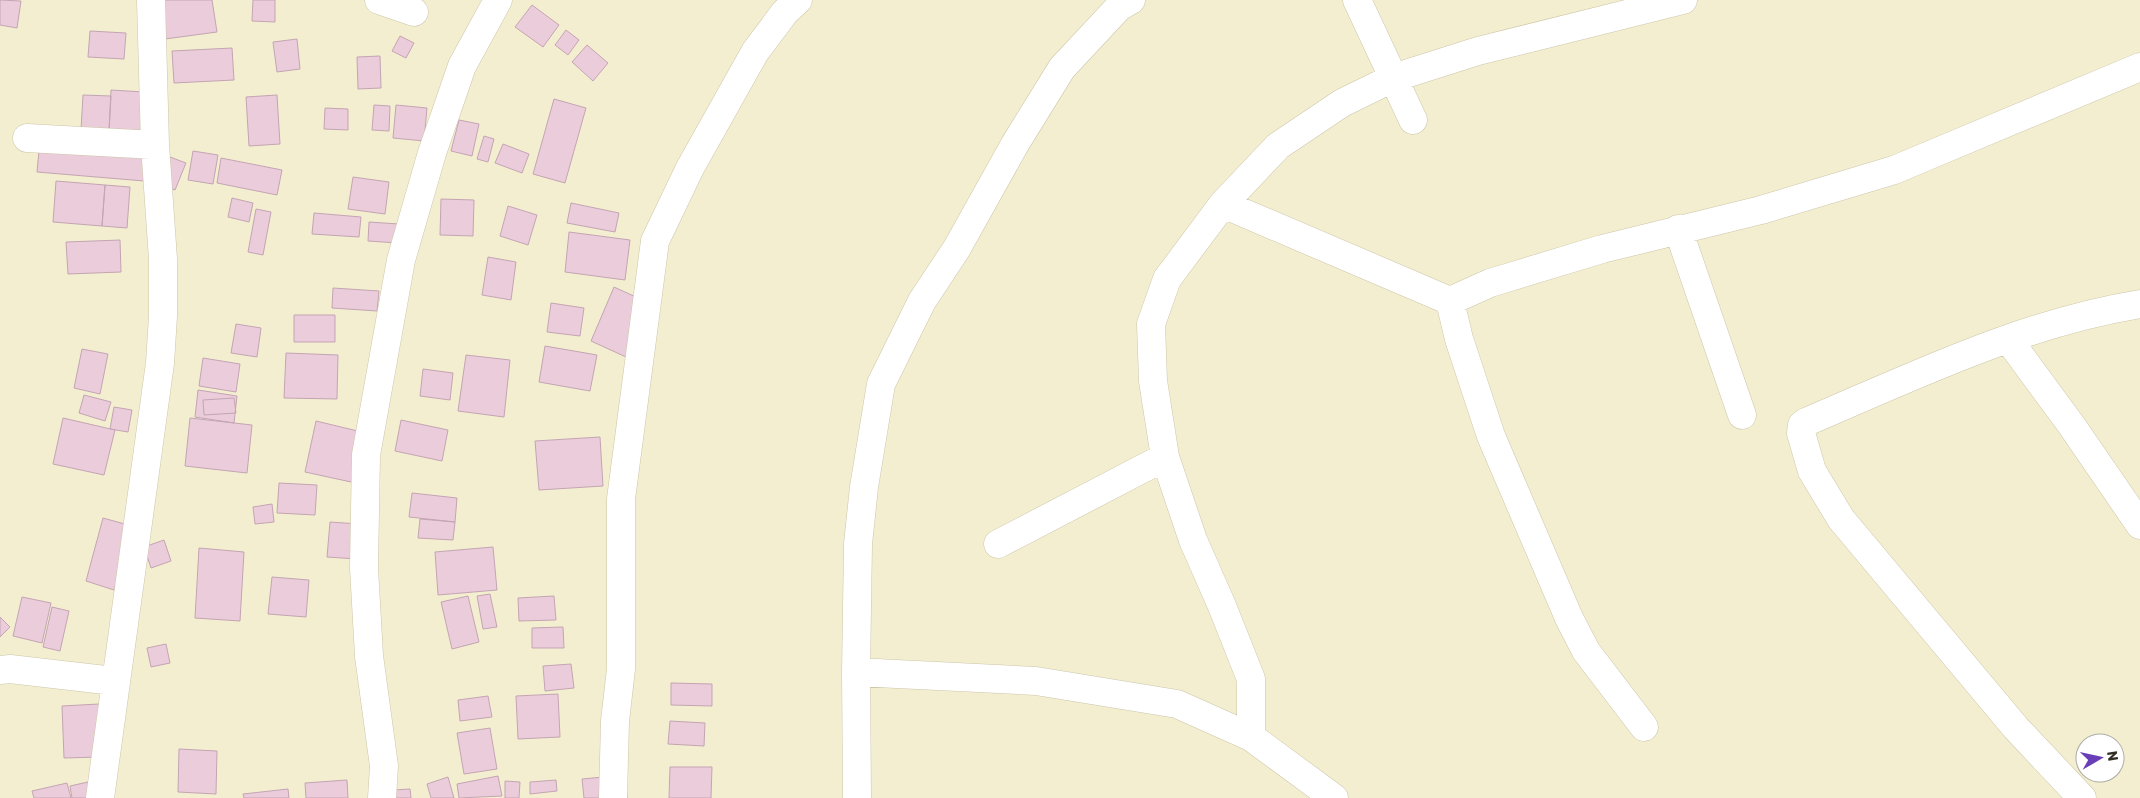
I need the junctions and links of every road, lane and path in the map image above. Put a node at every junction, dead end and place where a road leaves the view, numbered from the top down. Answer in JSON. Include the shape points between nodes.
{"nodes":[{"id":1,"x":151,"y":0,"type":"edge"},
{"id":2,"x":379,"y":0,"type":"edge"},
{"id":3,"x":498,"y":0,"type":"edge"},
{"id":4,"x":798,"y":0,"type":"edge"},
{"id":5,"x":1131,"y":0,"type":"edge"},
{"id":6,"x":1357,"y":0,"type":"edge"},
{"id":7,"x":1684,"y":0,"type":"edge"},
{"id":8,"x":414,"y":12,"type":"dead end"},
{"id":9,"x":2140,"y":67,"type":"edge"},
{"id":10,"x":1393,"y":78,"type":"junction"},
{"id":11,"x":1413,"y":120,"type":"dead end"},
{"id":12,"x":27,"y":138,"type":"dead end"},
{"id":13,"x":155,"y":145,"type":"junction"},
{"id":14,"x":1223,"y":204,"type":"junction"},
{"id":15,"x":1678,"y":229,"type":"junction"},
{"id":16,"x":1450,"y":302,"type":"junction"},
{"id":17,"x":2140,"y":304,"type":"edge"},
{"id":18,"x":2008,"y":339,"type":"junction"},
{"id":19,"x":1742,"y":415,"type":"dead end"},
{"id":20,"x":1165,"y":457,"type":"junction"},
{"id":21,"x":2140,"y":525,"type":"edge"},
{"id":22,"x":998,"y":544,"type":"dead end"},
{"id":23,"x":0,"y":670,"type":"edge"},
{"id":24,"x":856,"y":672,"type":"junction"},
{"id":25,"x":114,"y":681,"type":"junction"},
{"id":26,"x":1644,"y":727,"type":"dead end"},
{"id":27,"x":1251,"y":737,"type":"junction"},
{"id":28,"x":100,"y":798,"type":"edge"},
{"id":29,"x":382,"y":798,"type":"edge"},
{"id":30,"x":613,"y":798,"type":"edge"},
{"id":31,"x":857,"y":798,"type":"edge"},
{"id":32,"x":1334,"y":798,"type":"edge"},
{"id":33,"x":2082,"y":798,"type":"edge"}],
"edges":[{"from":1,"to":13,"type":"street"},
{"from":2,"to":8,"type":"street"},
{"from":3,"to":29,"type":"street","via":[[462,66],[432,153],[401,260],[366,455],[364,568],[369,656],[384,766]]},
{"from":4,"to":30,"type":"street","via":[[755,52],[690,168],[655,241],[622,499],[621,669],[615,721]]},
{"from":5,"to":24,"type":"street","via":[[1119,7],[1062,68],[957,248],[922,301],[881,384],[858,544]]},
{"from":6,"to":10,"type":"street"},
{"from":7,"to":10,"type":"street","via":[[1478,51]]},
{"from":9,"to":15,"type":"street","via":[[1894,170],[1761,210]]},
{"from":10,"to":11,"type":"street"},
{"from":10,"to":14,"type":"street","via":[[1342,103],[1278,146]]},
{"from":12,"to":13,"type":"street"},
{"from":13,"to":25,"type":"street","via":[[163,259],[163,316]]},
{"from":14,"to":16,"type":"street"},
{"from":14,"to":20,"type":"street","via":[[1167,279],[1151,324],[1153,382]]},
{"from":15,"to":16,"type":"street","via":[[1602,248],[1490,283]]},
{"from":15,"to":19,"type":"street"},
{"from":16,"to":26,"type":"street","via":[[1491,436],[1569,618],[1586,651]]},
{"from":17,"to":18,"type":"street","via":[[2101,310]]},
{"from":18,"to":21,"type":"street"},
{"from":18,"to":33,"type":"street","via":[[1806,422],[1801,433],[1812,471],[1841,519],[2016,728]]},
{"from":20,"to":22,"type":"street"},
{"from":20,"to":27,"type":"street","via":[[1192,540],[1251,679]]},
{"from":23,"to":25,"type":"street"},
{"from":24,"to":27,"type":"street","via":[[1045,683],[1177,704]]},
{"from":24,"to":31,"type":"street"},
{"from":25,"to":28,"type":"street"},
{"from":27,"to":32,"type":"street"}]}
